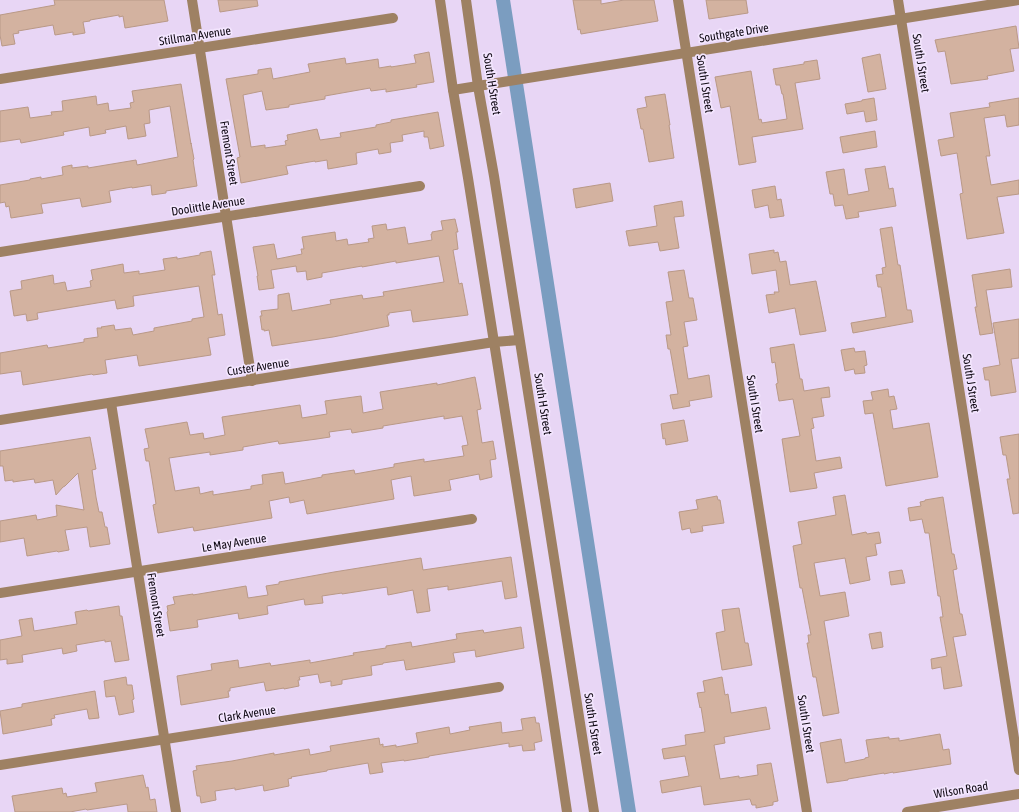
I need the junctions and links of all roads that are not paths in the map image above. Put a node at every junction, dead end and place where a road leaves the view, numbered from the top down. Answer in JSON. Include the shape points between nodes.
{"nodes":[{"id":1,"x":192,"y":0,"type":"edge"},
{"id":2,"x":440,"y":0,"type":"edge"},
{"id":3,"x":466,"y":0,"type":"edge"},
{"id":4,"x":678,"y":0,"type":"edge"},
{"id":5,"x":898,"y":0,"type":"edge"},
{"id":6,"x":1019,"y":0,"type":"edge"},
{"id":7,"x":393,"y":18,"type":"dead end"},
{"id":8,"x":901,"y":19,"type":"junction"},
{"id":9,"x":200,"y":48,"type":"junction"},
{"id":10,"x":687,"y":53,"type":"junction"},
{"id":11,"x":0,"y":79,"type":"edge"},
{"id":12,"x":478,"y":86,"type":"junction"},
{"id":13,"x":453,"y":90,"type":"junction"},
{"id":14,"x":420,"y":186,"type":"dead end"},
{"id":15,"x":226,"y":217,"type":"junction"},
{"id":16,"x":0,"y":252,"type":"edge"},
{"id":17,"x":519,"y":340,"type":"junction"},
{"id":18,"x":494,"y":342,"type":"junction"},
{"id":19,"x":252,"y":381,"type":"junction"},
{"id":20,"x":111,"y":403,"type":"junction"},
{"id":21,"x":0,"y":420,"type":"edge"},
{"id":22,"x":472,"y":519,"type":"dead end"},
{"id":23,"x":138,"y":571,"type":"junction"},
{"id":24,"x":0,"y":593,"type":"edge"},
{"id":25,"x":498,"y":688,"type":"dead end"},
{"id":26,"x":164,"y":740,"type":"junction"},
{"id":27,"x":0,"y":765,"type":"edge"},
{"id":28,"x":1019,"y":770,"type":"edge"},
{"id":29,"x":1019,"y":794,"type":"edge"},
{"id":30,"x":176,"y":812,"type":"edge"},
{"id":31,"x":567,"y":812,"type":"edge"},
{"id":32,"x":594,"y":812,"type":"edge"},
{"id":33,"x":806,"y":812,"type":"edge"},
{"id":34,"x":907,"y":812,"type":"edge"}],
"edges":[{"from":1,"to":9,"type":"street","name":"Fremont Street"},
{"from":2,"to":13,"type":"street"},
{"from":3,"to":12,"type":"street","name":"South H Street"},
{"from":4,"to":10,"type":"street","name":"South I Street"},
{"from":5,"to":8,"type":"street","name":"South J Street"},
{"from":6,"to":8,"type":"street","name":"Southgate Drive"},
{"from":7,"to":9,"type":"street","name":"Stillman Avenue"},
{"from":8,"to":10,"type":"street","name":"Southgate Drive"},
{"from":8,"to":28,"type":"street","name":"South J Street"},
{"from":9,"to":11,"type":"street","name":"Stillman Avenue"},
{"from":9,"to":15,"type":"street","name":"Fremont Street"},
{"from":10,"to":12,"type":"street","name":"Southgate Drive"},
{"from":10,"to":33,"type":"street","name":"South I Street"},
{"from":12,"to":13,"type":"street","name":"Southgate Drive"},
{"from":12,"to":17,"type":"street","name":"South H Street"},
{"from":13,"to":18,"type":"street"},
{"from":14,"to":15,"type":"street","name":"Doolittle Avenue"},
{"from":15,"to":16,"type":"street","name":"Doolittle Avenue"},
{"from":15,"to":19,"type":"street","name":"Fremont Street"},
{"from":17,"to":18,"type":"street","name":"Custer Avenue"},
{"from":17,"to":32,"type":"street","name":"South H Street"},
{"from":18,"to":19,"type":"street","name":"Custer Avenue"},
{"from":18,"to":31,"type":"street"},
{"from":19,"to":20,"type":"street","name":"Custer Avenue"},
{"from":20,"to":21,"type":"street","name":"Custer Avenue"},
{"from":20,"to":23,"type":"street","name":"Fremont Street"},
{"from":22,"to":23,"type":"street","name":"Le May Avenue"},
{"from":23,"to":24,"type":"street","name":"Le May Avenue"},
{"from":23,"to":26,"type":"street","name":"Fremont Street"},
{"from":25,"to":26,"type":"street","name":"Clark Avenue"},
{"from":26,"to":27,"type":"street","name":"Clark Avenue"},
{"from":26,"to":30,"type":"street","name":"Fremont Street"},
{"from":29,"to":34,"type":"street","name":"Wilson Road"}]}
